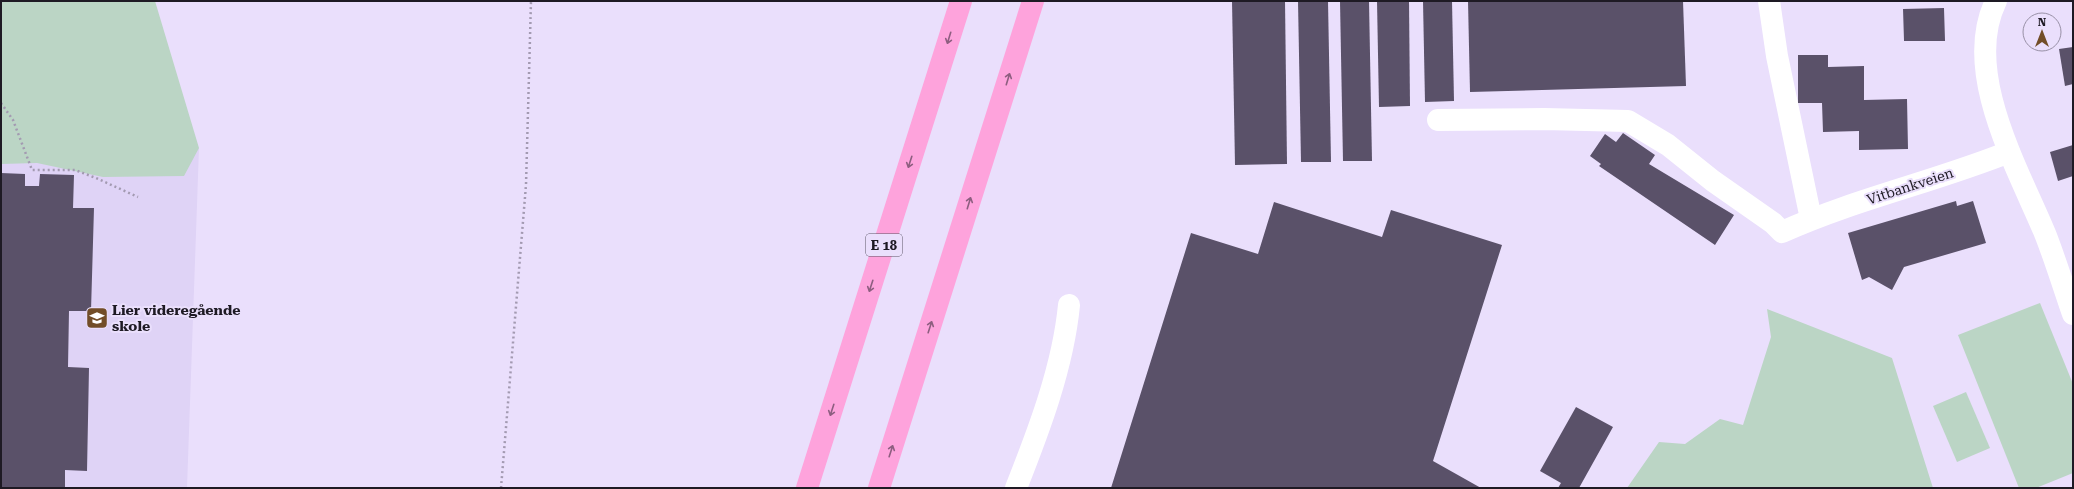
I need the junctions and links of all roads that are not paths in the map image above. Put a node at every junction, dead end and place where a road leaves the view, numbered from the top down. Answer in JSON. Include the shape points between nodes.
{"nodes":[{"id":1,"x":961,"y":1,"type":"edge"},
{"id":2,"x":1033,"y":1,"type":"edge"},
{"id":3,"x":1769,"y":1,"type":"edge"},
{"id":4,"x":1996,"y":1,"type":"edge"},
{"id":5,"x":1438,"y":120,"type":"dead end"},
{"id":6,"x":2009,"y":152,"type":"junction"},
{"id":7,"x":1811,"y":219,"type":"junction"},
{"id":8,"x":1069,"y":305,"type":"dead end"},
{"id":9,"x":2073,"y":314,"type":"edge"},
{"id":10,"x":807,"y":488,"type":"edge"},
{"id":11,"x":879,"y":488,"type":"edge"},
{"id":12,"x":1016,"y":488,"type":"edge"}],
"edges":[{"from":1,"to":10,"type":"highway","number":"E 18","one_way":true},
{"from":11,"to":2,"type":"highway","one_way":true},
{"from":3,"to":7,"type":"street","via":[[1777,56]]},
{"from":4,"to":6,"type":"street","via":[[1989,15],[1984,46],[1990,93]]},
{"from":5,"to":7,"type":"street","name":"Vitbankveien","via":[[1544,119],[1628,122],[1668,145],[1782,232]]},
{"from":6,"to":7,"type":"street","name":"Vitbankveien"},
{"from":6,"to":9,"type":"street","via":[[2046,237]]},
{"from":8,"to":12,"type":"street","via":[[1051,388]]}]}
